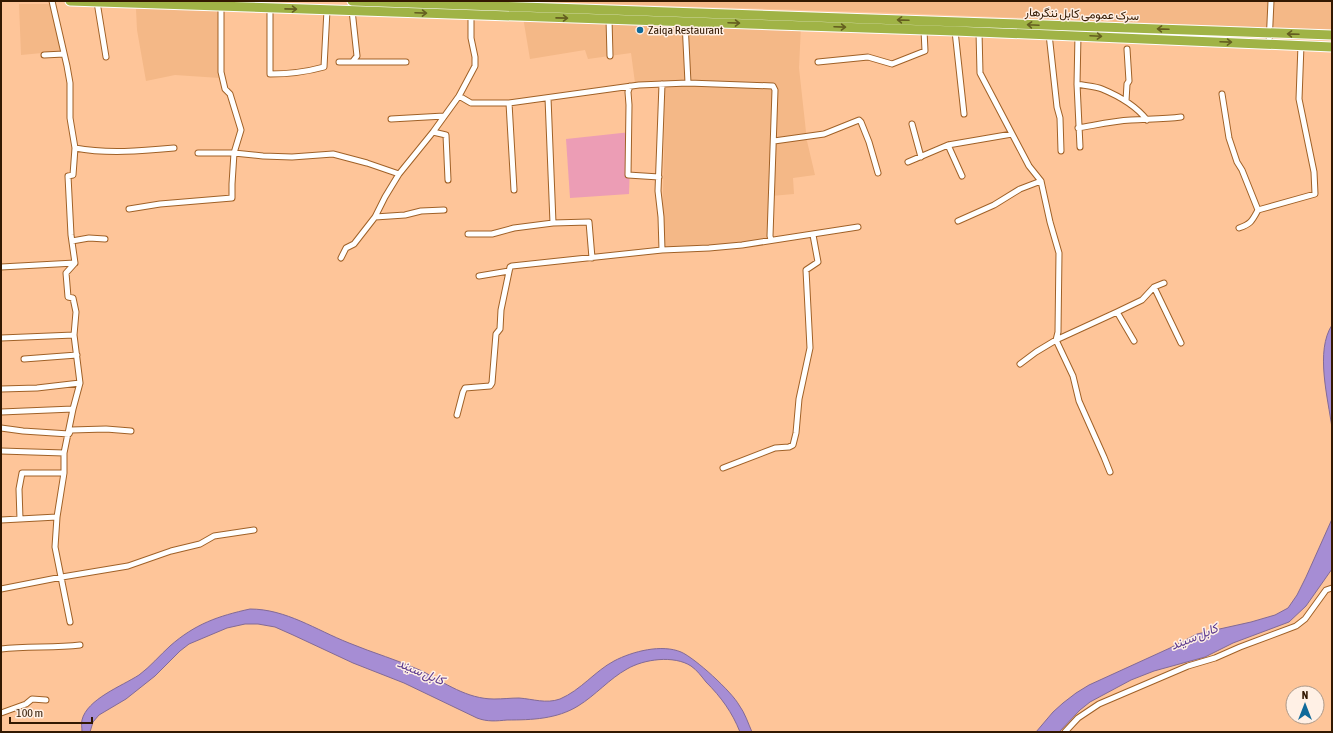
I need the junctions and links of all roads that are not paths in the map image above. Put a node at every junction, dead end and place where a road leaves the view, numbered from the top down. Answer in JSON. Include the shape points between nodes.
{"nodes":[{"id":1,"x":52,"y":1,"type":"edge"},
{"id":2,"x":70,"y":1,"type":"edge"},
{"id":3,"x":384,"y":1,"type":"edge"},
{"id":4,"x":1271,"y":1,"type":"edge"},
{"id":5,"x":97,"y":2,"type":"junction"},
{"id":6,"x":519,"y":4,"type":"edge"},
{"id":7,"x":221,"y":6,"type":"junction"},
{"id":8,"x":352,"y":6,"type":"edge"},
{"id":9,"x":270,"y":8,"type":"junction"},
{"id":10,"x":328,"y":10,"type":"junction"},
{"id":11,"x":471,"y":15,"type":"junction"},
{"id":12,"x":609,"y":19,"type":"junction"},
{"id":13,"x":685,"y":22,"type":"junction"},
{"id":14,"x":924,"y":30,"type":"junction"},
{"id":15,"x":955,"y":31,"type":"junction"},
{"id":16,"x":979,"y":32,"type":"junction"},
{"id":17,"x":1270,"y":33,"type":"junction"},
{"id":18,"x":1049,"y":34,"type":"junction"},
{"id":19,"x":1332,"y":35,"type":"edge"},
{"id":20,"x":1078,"y":36,"type":"junction"},
{"id":21,"x":1269,"y":44,"type":"junction"},
{"id":22,"x":1301,"y":45,"type":"junction"},
{"id":23,"x":1332,"y":46,"type":"edge"},
{"id":24,"x":1127,"y":49,"type":"dead end"},
{"id":25,"x":64,"y":54,"type":"junction"},
{"id":26,"x":44,"y":55,"type":"dead end"},
{"id":27,"x":610,"y":56,"type":"dead end"},
{"id":28,"x":106,"y":58,"type":"dead end"},
{"id":29,"x":353,"y":61,"type":"junction"},
{"id":30,"x":339,"y":62,"type":"dead end"},
{"id":31,"x":406,"y":62,"type":"dead end"},
{"id":32,"x":818,"y":62,"type":"dead end"},
{"id":33,"x":688,"y":83,"type":"junction"},
{"id":34,"x":662,"y":84,"type":"junction"},
{"id":35,"x":1077,"y":84,"type":"junction"},
{"id":36,"x":630,"y":86,"type":"junction"},
{"id":37,"x":1222,"y":94,"type":"dead end"},
{"id":38,"x":459,"y":96,"type":"junction"},
{"id":39,"x":548,"y":98,"type":"junction"},
{"id":40,"x":1126,"y":101,"type":"junction"},
{"id":41,"x":508,"y":103,"type":"junction"},
{"id":42,"x":964,"y":114,"type":"dead end"},
{"id":43,"x":444,"y":116,"type":"junction"},
{"id":44,"x":1182,"y":117,"type":"dead end"},
{"id":45,"x":391,"y":119,"type":"dead end"},
{"id":46,"x":1147,"y":120,"type":"junction"},
{"id":47,"x":912,"y":124,"type":"dead end"},
{"id":48,"x":1078,"y":128,"type":"junction"},
{"id":49,"x":433,"y":132,"type":"junction"},
{"id":50,"x":1012,"y":134,"type":"junction"},
{"id":51,"x":774,"y":141,"type":"junction"},
{"id":52,"x":948,"y":146,"type":"junction"},
{"id":53,"x":1080,"y":147,"type":"dead end"},
{"id":54,"x":75,"y":148,"type":"junction"},
{"id":55,"x":174,"y":148,"type":"dead end"},
{"id":56,"x":1061,"y":151,"type":"dead end"},
{"id":57,"x":198,"y":153,"type":"dead end"},
{"id":58,"x":234,"y":153,"type":"junction"},
{"id":59,"x":921,"y":157,"type":"junction"},
{"id":60,"x":908,"y":162,"type":"dead end"},
{"id":61,"x":878,"y":173,"type":"dead end"},
{"id":62,"x":400,"y":174,"type":"junction"},
{"id":63,"x":962,"y":176,"type":"dead end"},
{"id":64,"x":659,"y":177,"type":"junction"},
{"id":65,"x":448,"y":180,"type":"dead end"},
{"id":66,"x":1041,"y":181,"type":"junction"},
{"id":67,"x":514,"y":190,"type":"dead end"},
{"id":68,"x":129,"y":209,"type":"dead end"},
{"id":69,"x":444,"y":210,"type":"dead end"},
{"id":70,"x":1258,"y":210,"type":"junction"},
{"id":71,"x":375,"y":217,"type":"junction"},
{"id":72,"x":958,"y":221,"type":"dead end"},
{"id":73,"x":553,"y":223,"type":"junction"},
{"id":74,"x":858,"y":227,"type":"dead end"},
{"id":75,"x":1239,"y":228,"type":"dead end"},
{"id":76,"x":468,"y":234,"type":"dead end"},
{"id":77,"x":813,"y":235,"type":"junction"},
{"id":78,"x":105,"y":239,"type":"dead end"},
{"id":79,"x":771,"y":240,"type":"junction"},
{"id":80,"x":72,"y":241,"type":"junction"},
{"id":81,"x":662,"y":250,"type":"junction"},
{"id":82,"x":341,"y":258,"type":"dead end"},
{"id":83,"x":592,"y":258,"type":"junction"},
{"id":84,"x":75,"y":263,"type":"junction"},
{"id":85,"x":1,"y":266,"type":"edge"},
{"id":86,"x":509,"y":271,"type":"junction"},
{"id":87,"x":479,"y":276,"type":"dead end"},
{"id":88,"x":1164,"y":283,"type":"dead end"},
{"id":89,"x":1154,"y":287,"type":"junction"},
{"id":90,"x":1117,"y":312,"type":"junction"},
{"id":91,"x":74,"y":336,"type":"junction"},
{"id":92,"x":1,"y":338,"type":"edge"},
{"id":93,"x":1056,"y":340,"type":"junction"},
{"id":94,"x":1134,"y":341,"type":"dead end"},
{"id":95,"x":1182,"y":343,"type":"dead end"},
{"id":96,"x":77,"y":355,"type":"junction"},
{"id":97,"x":24,"y":359,"type":"dead end"},
{"id":98,"x":1020,"y":364,"type":"dead end"},
{"id":99,"x":80,"y":383,"type":"junction"},
{"id":100,"x":1,"y":389,"type":"edge"},
{"id":101,"x":73,"y":409,"type":"junction"},
{"id":102,"x":1,"y":412,"type":"edge"},
{"id":103,"x":457,"y":415,"type":"dead end"},
{"id":104,"x":1,"y":428,"type":"edge"},
{"id":105,"x":131,"y":431,"type":"dead end"},
{"id":106,"x":69,"y":434,"type":"junction"},
{"id":107,"x":1,"y":452,"type":"edge"},
{"id":108,"x":64,"y":453,"type":"junction"},
{"id":109,"x":723,"y":468,"type":"dead end"},
{"id":110,"x":1110,"y":472,"type":"dead end"},
{"id":111,"x":64,"y":473,"type":"junction"},
{"id":112,"x":57,"y":517,"type":"junction"},
{"id":113,"x":20,"y":519,"type":"junction"},
{"id":114,"x":1,"y":520,"type":"edge"},
{"id":115,"x":254,"y":530,"type":"dead end"},
{"id":116,"x":62,"y":577,"type":"junction"},
{"id":117,"x":1332,"y":588,"type":"edge"},
{"id":118,"x":1,"y":589,"type":"edge"},
{"id":119,"x":70,"y":622,"type":"dead end"},
{"id":120,"x":80,"y":645,"type":"dead end"},
{"id":121,"x":1,"y":649,"type":"edge"},
{"id":122,"x":46,"y":700,"type":"dead end"},
{"id":123,"x":1,"y":713,"type":"edge"},
{"id":124,"x":1065,"y":732,"type":"edge"}],
"edges":[{"from":1,"to":25,"type":"street"},
{"from":2,"to":5,"type":"highway","name":"سرک عمومی کابل ننگرهار"},
{"from":3,"to":6,"type":"highway","name":"سرک عمومی کابل ننگرهار"},
{"from":3,"to":8,"type":"highway","name":"سرک عمومی کابل ننگرهار"},
{"from":4,"to":17,"type":"street"},
{"from":5,"to":7,"type":"highway","name":"سرک عمومی کابل ننگرهار"},
{"from":5,"to":28,"type":"street"},
{"from":17,"to":6,"type":"highway","name":"سرک عمومی کابل ننگرهار","one_way":true},
{"from":7,"to":9,"type":"highway","name":"سرک عمومی کابل ننگرهار"},
{"from":7,"to":58,"type":"street","via":[[221,72],[241,130]]},
{"from":8,"to":10,"type":"highway","name":"سرک عمومی کابل ننگرهار"},
{"from":8,"to":11,"type":"highway","name":"سرک عمومی کابل ننگرهار","one_way":true},
{"from":8,"to":29,"type":"street","via":[[356,56]]},
{"from":9,"to":10,"type":"highway","name":"سرک عمومی کابل ننگرهار","one_way":true},
{"from":9,"to":10,"type":"street","via":[[270,74],[289,74],[324,67]]},
{"from":11,"to":12,"type":"highway","name":"سرک عمومی کابل ننگرهار","one_way":true},
{"from":11,"to":38,"type":"street","via":[[474,66]]},
{"from":12,"to":13,"type":"highway","name":"سرک عمومی کابل ننگرهار"},
{"from":12,"to":27,"type":"street"},
{"from":13,"to":14,"type":"highway","name":"سرک عمومی کابل ننگرهار","one_way":true},
{"from":13,"to":33,"type":"street"},
{"from":14,"to":15,"type":"highway","name":"سرک عمومی کابل ننگرهار"},
{"from":14,"to":32,"type":"street","via":[[925,51],[892,64],[868,58]]},
{"from":15,"to":16,"type":"highway","name":"سرک عمومی کابل ننگرهار"},
{"from":15,"to":42,"type":"street"},
{"from":16,"to":18,"type":"highway","name":"سرک عمومی کابل ننگرهار"},
{"from":16,"to":50,"type":"street","via":[[980,73]]},
{"from":19,"to":17,"type":"highway","name":"سرک عمومی کابل ننگرهار","one_way":true},
{"from":17,"to":21,"type":"street"},
{"from":18,"to":20,"type":"highway","name":"سرک عمومی کابل ننگرهار"},
{"from":18,"to":56,"type":"street","via":[[1060,118]]},
{"from":20,"to":21,"type":"highway","name":"سرک عمومی کابل ننگرهار","one_way":true},
{"from":20,"to":35,"type":"street"},
{"from":21,"to":22,"type":"highway","name":"سرک عمومی کابل ننگرهار"},
{"from":22,"to":23,"type":"highway","name":"سرک عمومی کابل ننگرهار"},
{"from":22,"to":70,"type":"street","via":[[1299,99],[1309,141],[1315,194]]},
{"from":24,"to":40,"type":"street","via":[[1129,81]]},
{"from":25,"to":26,"type":"street"},
{"from":25,"to":54,"type":"street","via":[[70,83],[70,118]]},
{"from":29,"to":30,"type":"street"},
{"from":29,"to":31,"type":"street"},
{"from":33,"to":34,"type":"street"},
{"from":33,"to":51,"type":"street","via":[[773,86]]},
{"from":34,"to":36,"type":"street"},
{"from":34,"to":64,"type":"street"},
{"from":35,"to":40,"type":"street","via":[[1101,88]]},
{"from":35,"to":48,"type":"street"},
{"from":36,"to":39,"type":"street"},
{"from":36,"to":64,"type":"street","via":[[628,175]]},
{"from":37,"to":70,"type":"street","via":[[1229,138]]},
{"from":38,"to":41,"type":"street","via":[[470,103]]},
{"from":38,"to":43,"type":"street"},
{"from":39,"to":41,"type":"street"},
{"from":39,"to":73,"type":"street"},
{"from":40,"to":46,"type":"street"},
{"from":41,"to":67,"type":"street"},
{"from":43,"to":45,"type":"street"},
{"from":43,"to":49,"type":"street"},
{"from":44,"to":46,"type":"street"},
{"from":46,"to":48,"type":"street","via":[[1108,122]]},
{"from":47,"to":59,"type":"street"},
{"from":48,"to":53,"type":"street"},
{"from":49,"to":62,"type":"street"},
{"from":49,"to":65,"type":"street","via":[[446,135]]},
{"from":50,"to":52,"type":"street"},
{"from":50,"to":66,"type":"street","via":[[1029,166]]},
{"from":51,"to":61,"type":"street","via":[[824,134],[859,120],[862,122]]},
{"from":51,"to":79,"type":"street"},
{"from":52,"to":59,"type":"street"},
{"from":52,"to":63,"type":"street"},
{"from":54,"to":55,"type":"street","via":[[89,151]]},
{"from":54,"to":80,"type":"street","via":[[73,175],[68,176]]},
{"from":57,"to":58,"type":"street"},
{"from":58,"to":62,"type":"street","via":[[285,157],[333,154]]},
{"from":58,"to":68,"type":"street","via":[[232,198]]},
{"from":59,"to":60,"type":"street"},
{"from":62,"to":71,"type":"street"},
{"from":64,"to":81,"type":"street"},
{"from":66,"to":72,"type":"street"},
{"from":66,"to":93,"type":"street","via":[[1059,253]]},
{"from":69,"to":71,"type":"street"},
{"from":70,"to":75,"type":"street","via":[[1248,225]]},
{"from":71,"to":82,"type":"street","via":[[354,244],[346,248]]},
{"from":73,"to":76,"type":"street","via":[[514,228],[492,234]]},
{"from":73,"to":83,"type":"street","via":[[589,222]]},
{"from":74,"to":77,"type":"street"},
{"from":77,"to":79,"type":"street"},
{"from":77,"to":109,"type":"street","via":[[818,262],[806,270],[810,348],[799,399],[793,445],[775,448]]},
{"from":78,"to":80,"type":"street"},
{"from":79,"to":81,"type":"street","via":[[742,245]]},
{"from":80,"to":84,"type":"street"},
{"from":81,"to":83,"type":"street"},
{"from":83,"to":86,"type":"street","via":[[512,266]]},
{"from":84,"to":85,"type":"street"},
{"from":84,"to":91,"type":"street","via":[[66,273],[68,297],[73,298],[76,312]]},
{"from":86,"to":87,"type":"street"},
{"from":86,"to":103,"type":"street","via":[[500,329],[496,334],[492,383],[490,386],[465,388]]},
{"from":88,"to":89,"type":"street"},
{"from":89,"to":90,"type":"street","via":[[1142,300]]},
{"from":89,"to":95,"type":"street"},
{"from":90,"to":93,"type":"street"},
{"from":90,"to":94,"type":"street"},
{"from":91,"to":92,"type":"street"},
{"from":91,"to":96,"type":"street"},
{"from":93,"to":98,"type":"street"},
{"from":93,"to":110,"type":"street","via":[[1073,376],[1079,401]]},
{"from":96,"to":97,"type":"street"},
{"from":96,"to":99,"type":"street"},
{"from":99,"to":100,"type":"street"},
{"from":99,"to":101,"type":"street"},
{"from":101,"to":102,"type":"street"},
{"from":101,"to":106,"type":"street"},
{"from":104,"to":106,"type":"street"},
{"from":105,"to":106,"type":"street","via":[[71,430]]},
{"from":106,"to":108,"type":"street"},
{"from":107,"to":108,"type":"street"},
{"from":108,"to":111,"type":"street"},
{"from":111,"to":112,"type":"street"},
{"from":111,"to":113,"type":"street","via":[[22,473],[19,488]]},
{"from":112,"to":113,"type":"street"},
{"from":112,"to":116,"type":"street","via":[[56,547]]},
{"from":113,"to":114,"type":"street"},
{"from":115,"to":116,"type":"street","via":[[214,536],[200,544],[128,566]]},
{"from":116,"to":118,"type":"street"},
{"from":116,"to":119,"type":"street"},
{"from":117,"to":124,"type":"street","via":[[1326,590],[1305,620],[1296,626],[1099,704],[1078,718]]},
{"from":120,"to":121,"type":"street"},
{"from":122,"to":123,"type":"street","via":[[32,699],[26,704]]}]}
